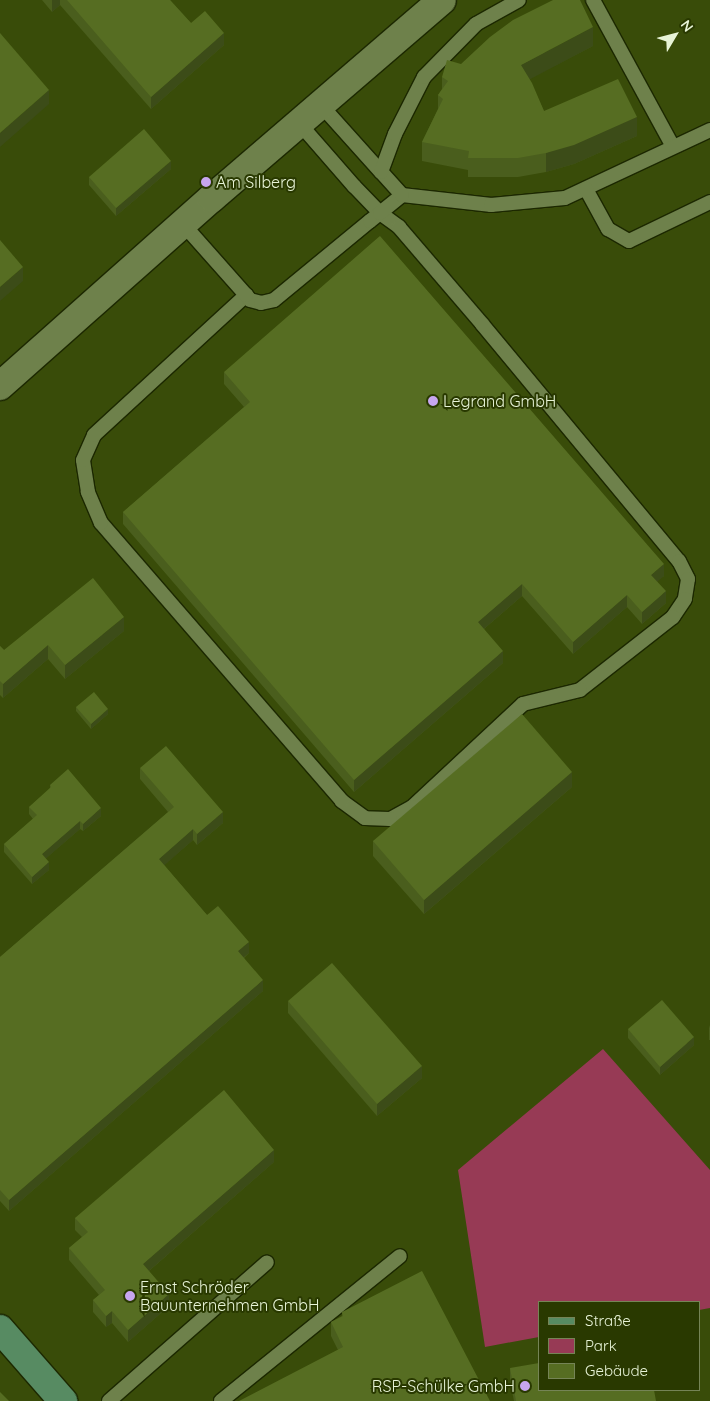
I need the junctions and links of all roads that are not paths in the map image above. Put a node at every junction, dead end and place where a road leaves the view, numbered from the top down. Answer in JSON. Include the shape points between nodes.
{"nodes":[{"id":1,"x":442,"y":0,"type":"edge"},
{"id":2,"x":519,"y":0,"type":"edge"},
{"id":3,"x":593,"y":0,"type":"edge"},
{"id":4,"x":320,"y":104,"type":"junction"},
{"id":5,"x":299,"y":123,"type":"junction"},
{"id":6,"x":710,"y":130,"type":"edge"},
{"id":7,"x":673,"y":147,"type":"junction"},
{"id":8,"x":381,"y":172,"type":"junction"},
{"id":9,"x":586,"y":189,"type":"junction"},
{"id":10,"x":402,"y":195,"type":"junction"},
{"id":11,"x":710,"y":202,"type":"edge"},
{"id":12,"x":380,"y":213,"type":"junction"},
{"id":13,"x":183,"y":224,"type":"junction"},
{"id":14,"x":246,"y":295,"type":"junction"},
{"id":15,"x":0,"y":386,"type":"edge"},
{"id":16,"x":400,"y":1256,"type":"dead end"},
{"id":17,"x":267,"y":1262,"type":"dead end"},
{"id":18,"x":0,"y":1329,"type":"edge"},
{"id":19,"x":62,"y":1401,"type":"edge"},
{"id":20,"x":109,"y":1401,"type":"edge"},
{"id":21,"x":221,"y":1401,"type":"edge"}],
"edges":[{"from":1,"to":4,"type":"street"},
{"from":2,"to":8,"type":"lane","via":[[476,24],[424,77],[395,134]]},
{"from":3,"to":7,"type":"lane"},
{"from":4,"to":5,"type":"street"},
{"from":4,"to":8,"type":"lane"},
{"from":5,"to":12,"type":"lane"},
{"from":5,"to":13,"type":"street"},
{"from":6,"to":7,"type":"lane"},
{"from":7,"to":9,"type":"lane"},
{"from":8,"to":10,"type":"lane"},
{"from":9,"to":10,"type":"lane","via":[[565,198],[491,206]]},
{"from":9,"to":11,"type":"lane","via":[[608,229],[629,241]]},
{"from":10,"to":12,"type":"lane"},
{"from":12,"to":14,"type":"lane","via":[[274,300],[261,303],[250,300]]},
{"from":12,"to":14,"type":"lane","via":[[399,227],[482,324],[679,561],[688,579],[685,599],[673,617],[580,690],[523,704],[412,806],[390,819],[365,818],[342,801],[101,523],[88,492],[83,460],[94,435]]},
{"from":13,"to":14,"type":"lane"},
{"from":13,"to":15,"type":"street"},
{"from":16,"to":21,"type":"lane"},
{"from":17,"to":20,"type":"lane"},
{"from":18,"to":19,"type":"street"}]}
